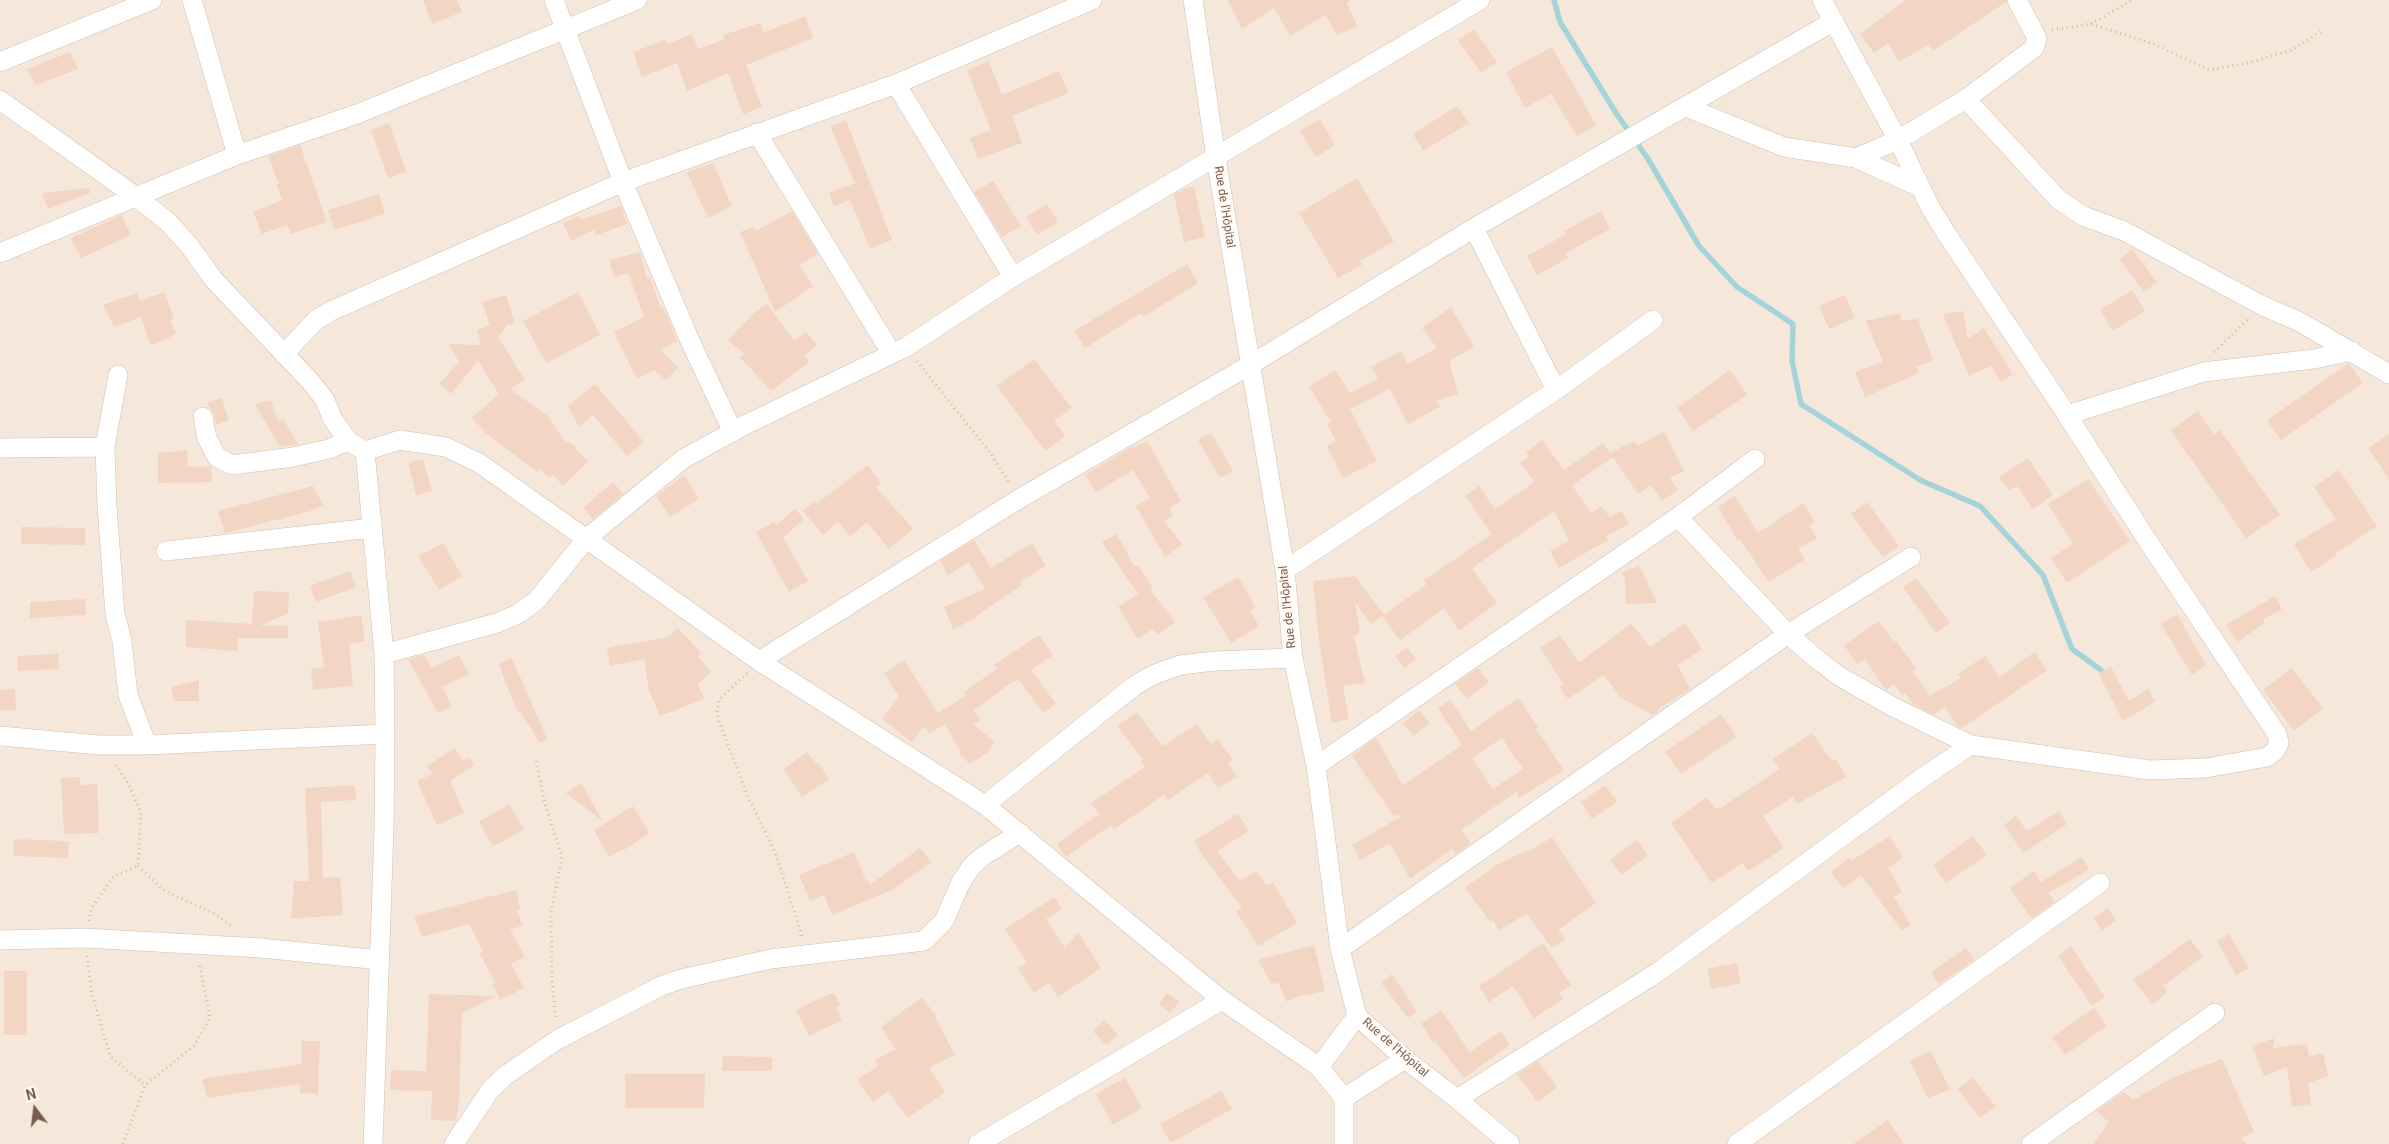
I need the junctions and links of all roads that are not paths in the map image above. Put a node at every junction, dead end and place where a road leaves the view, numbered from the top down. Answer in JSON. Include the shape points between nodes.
{"nodes":[{"id":1,"x":152,"y":0,"type":"edge"},
{"id":2,"x":192,"y":0,"type":"edge"},
{"id":3,"x":554,"y":0,"type":"edge"},
{"id":4,"x":637,"y":0,"type":"edge"},
{"id":5,"x":1092,"y":0,"type":"edge"},
{"id":6,"x":1193,"y":0,"type":"edge"},
{"id":7,"x":1480,"y":0,"type":"edge"},
{"id":8,"x":1822,"y":0,"type":"edge"},
{"id":9,"x":2017,"y":0,"type":"edge"},
{"id":10,"x":1834,"y":22,"type":"junction"},
{"id":11,"x":565,"y":28,"type":"junction"},
{"id":12,"x":0,"y":62,"type":"edge"},
{"id":13,"x":896,"y":84,"type":"junction"},
{"id":14,"x":1966,"y":99,"type":"junction"},
{"id":15,"x":0,"y":100,"type":"edge"},
{"id":16,"x":1686,"y":107,"type":"junction"},
{"id":17,"x":758,"y":133,"type":"junction"},
{"id":18,"x":1898,"y":140,"type":"junction"},
{"id":19,"x":237,"y":155,"type":"junction"},
{"id":20,"x":1216,"y":158,"type":"junction"},
{"id":21,"x":1856,"y":158,"type":"junction"},
{"id":22,"x":623,"y":182,"type":"junction"},
{"id":23,"x":1920,"y":187,"type":"junction"},
{"id":24,"x":135,"y":196,"type":"junction"},
{"id":25,"x":1474,"y":228,"type":"junction"},
{"id":26,"x":0,"y":253,"type":"edge"},
{"id":27,"x":1013,"y":277,"type":"junction"},
{"id":28,"x":1652,"y":320,"type":"dead end"},
{"id":29,"x":899,"y":350,"type":"junction"},
{"id":30,"x":2352,"y":351,"type":"junction"},
{"id":31,"x":284,"y":354,"type":"junction"},
{"id":32,"x":1250,"y":366,"type":"junction"},
{"id":33,"x":2389,"y":374,"type":"edge"},
{"id":34,"x":118,"y":376,"type":"dead end"},
{"id":35,"x":1556,"y":390,"type":"junction"},
{"id":36,"x":2067,"y":415,"type":"junction"},
{"id":37,"x":203,"y":417,"type":"dead end"},
{"id":38,"x":733,"y":432,"type":"junction"},
{"id":39,"x":348,"y":441,"type":"junction"},
{"id":40,"x":105,"y":447,"type":"junction"},
{"id":41,"x":0,"y":448,"type":"edge"},
{"id":42,"x":365,"y":451,"type":"junction"},
{"id":43,"x":1755,"y":459,"type":"dead end"},
{"id":44,"x":1678,"y":517,"type":"junction"},
{"id":45,"x":372,"y":528,"type":"junction"},
{"id":46,"x":586,"y":540,"type":"junction"},
{"id":47,"x":166,"y":551,"type":"dead end"},
{"id":48,"x":1911,"y":557,"type":"dead end"},
{"id":49,"x":1285,"y":570,"type":"junction"},
{"id":50,"x":1788,"y":634,"type":"junction"},
{"id":51,"x":384,"y":654,"type":"junction"},
{"id":52,"x":1294,"y":658,"type":"junction"},
{"id":53,"x":759,"y":661,"type":"junction"},
{"id":54,"x":385,"y":734,"type":"junction"},
{"id":55,"x":0,"y":736,"type":"edge"},
{"id":56,"x":147,"y":745,"type":"junction"},
{"id":57,"x":1971,"y":745,"type":"junction"},
{"id":58,"x":1316,"y":766,"type":"junction"},
{"id":59,"x":985,"y":805,"type":"junction"},
{"id":60,"x":1020,"y":833,"type":"junction"},
{"id":61,"x":2100,"y":883,"type":"dead end"},
{"id":62,"x":0,"y":940,"type":"edge"},
{"id":63,"x":1340,"y":950,"type":"junction"},
{"id":64,"x":380,"y":960,"type":"junction"},
{"id":65,"x":1222,"y":1000,"type":"junction"},
{"id":66,"x":2215,"y":1013,"type":"dead end"},
{"id":67,"x":1357,"y":1016,"type":"junction"},
{"id":68,"x":1405,"y":1060,"type":"junction"},
{"id":69,"x":1319,"y":1066,"type":"junction"},
{"id":70,"x":1344,"y":1098,"type":"junction"},
{"id":71,"x":1457,"y":1099,"type":"junction"},
{"id":72,"x":373,"y":1144,"type":"edge"},
{"id":73,"x":454,"y":1144,"type":"edge"},
{"id":74,"x":978,"y":1144,"type":"edge"},
{"id":75,"x":1344,"y":1144,"type":"edge"},
{"id":76,"x":1510,"y":1144,"type":"edge"},
{"id":77,"x":1737,"y":1144,"type":"edge"},
{"id":78,"x":2031,"y":1144,"type":"edge"}],
"edges":[{"from":1,"to":12,"type":"street"},
{"from":2,"to":19,"type":"street"},
{"from":3,"to":11,"type":"street"},
{"from":4,"to":11,"type":"street"},
{"from":5,"to":13,"type":"street"},
{"from":6,"to":20,"type":"street","name":"Rue de l'Hôpital"},
{"from":7,"to":20,"type":"street"},
{"from":8,"to":10,"type":"street"},
{"from":9,"to":14,"type":"street","via":[[2037,38],[2034,48]]},
{"from":10,"to":16,"type":"street"},
{"from":10,"to":18,"type":"street"},
{"from":11,"to":19,"type":"street","via":[[358,114]]},
{"from":11,"to":22,"type":"street"},
{"from":13,"to":17,"type":"street"},
{"from":13,"to":27,"type":"street"},
{"from":14,"to":18,"type":"street"},
{"from":14,"to":30,"type":"street","via":[[2059,200],[2083,216],[2147,243]]},
{"from":15,"to":24,"type":"street"},
{"from":16,"to":21,"type":"street","via":[[1784,147]]},
{"from":16,"to":25,"type":"street"},
{"from":17,"to":22,"type":"street"},
{"from":17,"to":29,"type":"street"},
{"from":18,"to":21,"type":"street"},
{"from":18,"to":23,"type":"street"},
{"from":19,"to":24,"type":"street"},
{"from":20,"to":27,"type":"street"},
{"from":20,"to":32,"type":"street","name":"Rue de l'Hôpital"},
{"from":21,"to":23,"type":"street"},
{"from":22,"to":31,"type":"street","via":[[331,311],[316,320]]},
{"from":22,"to":38,"type":"street","via":[[690,341]]},
{"from":23,"to":36,"type":"street","via":[[1944,230]]},
{"from":24,"to":26,"type":"street"},
{"from":24,"to":31,"type":"street","via":[[168,222],[214,280]]},
{"from":25,"to":32,"type":"street"},
{"from":25,"to":35,"type":"street"},
{"from":27,"to":29,"type":"street"},
{"from":28,"to":35,"type":"street"},
{"from":29,"to":38,"type":"street"},
{"from":30,"to":33,"type":"street"},
{"from":30,"to":36,"type":"street","via":[[2314,359],[2204,372]]},
{"from":31,"to":39,"type":"street","via":[[320,394]]},
{"from":32,"to":49,"type":"street","name":"Rue de l'Hôpital"},
{"from":32,"to":53,"type":"street","via":[[1019,499]]},
{"from":34,"to":40,"type":"street"},
{"from":35,"to":49,"type":"street"},
{"from":36,"to":57,"type":"street","via":[[2277,734],[2279,743],[2267,757],[2206,768],[2150,770]]},
{"from":37,"to":39,"type":"street","via":[[207,438],[217,456],[232,465],[293,457],[330,449]]},
{"from":38,"to":46,"type":"street","via":[[683,460]]},
{"from":39,"to":42,"type":"street"},
{"from":40,"to":41,"type":"street"},
{"from":40,"to":56,"type":"street","via":[[115,614],[122,641],[128,694]]},
{"from":42,"to":45,"type":"street"},
{"from":42,"to":46,"type":"street","via":[[400,440],[446,447],[478,463]]},
{"from":43,"to":44,"type":"street"},
{"from":44,"to":50,"type":"street"},
{"from":44,"to":58,"type":"street"},
{"from":45,"to":47,"type":"street"},
{"from":45,"to":51,"type":"street"},
{"from":46,"to":51,"type":"street","via":[[537,600],[518,614],[497,623]]},
{"from":46,"to":53,"type":"street"},
{"from":48,"to":50,"type":"street"},
{"from":49,"to":52,"type":"street","name":"Rue de l'Hôpital"},
{"from":50,"to":57,"type":"street","via":[[1839,676]]},
{"from":50,"to":63,"type":"street"},
{"from":51,"to":54,"type":"street"},
{"from":52,"to":58,"type":"street","name":"Rue de l'Hôpital"},
{"from":52,"to":59,"type":"street","via":[[1215,661],[1153,674]]},
{"from":53,"to":59,"type":"street"},
{"from":54,"to":56,"type":"street"},
{"from":54,"to":64,"type":"street"},
{"from":55,"to":56,"type":"street","via":[[99,745]]},
{"from":57,"to":71,"type":"street","via":[[1658,972]]},
{"from":58,"to":63,"type":"street","name":"Rue de l'Hôpital"},
{"from":59,"to":60,"type":"street"},
{"from":60,"to":65,"type":"street"},
{"from":60,"to":73,"type":"street","via":[[971,867],[944,921],[924,941],[771,959],[660,986],[557,1040],[506,1075],[491,1089]]},
{"from":61,"to":77,"type":"street"},
{"from":62,"to":64,"type":"street","via":[[85,938],[261,948]]},
{"from":63,"to":67,"type":"street","name":"Rue de l'Hôpital"},
{"from":64,"to":72,"type":"street"},
{"from":65,"to":69,"type":"street"},
{"from":65,"to":74,"type":"street"},
{"from":66,"to":78,"type":"street"},
{"from":67,"to":68,"type":"street","name":"Rue de l'Hôpital"},
{"from":67,"to":69,"type":"street"},
{"from":68,"to":70,"type":"street"},
{"from":68,"to":71,"type":"street","name":"Rue de l'Hôpital"},
{"from":69,"to":70,"type":"street"},
{"from":70,"to":75,"type":"street"},
{"from":71,"to":76,"type":"street","name":"Rue de l'Hôpital"}]}
